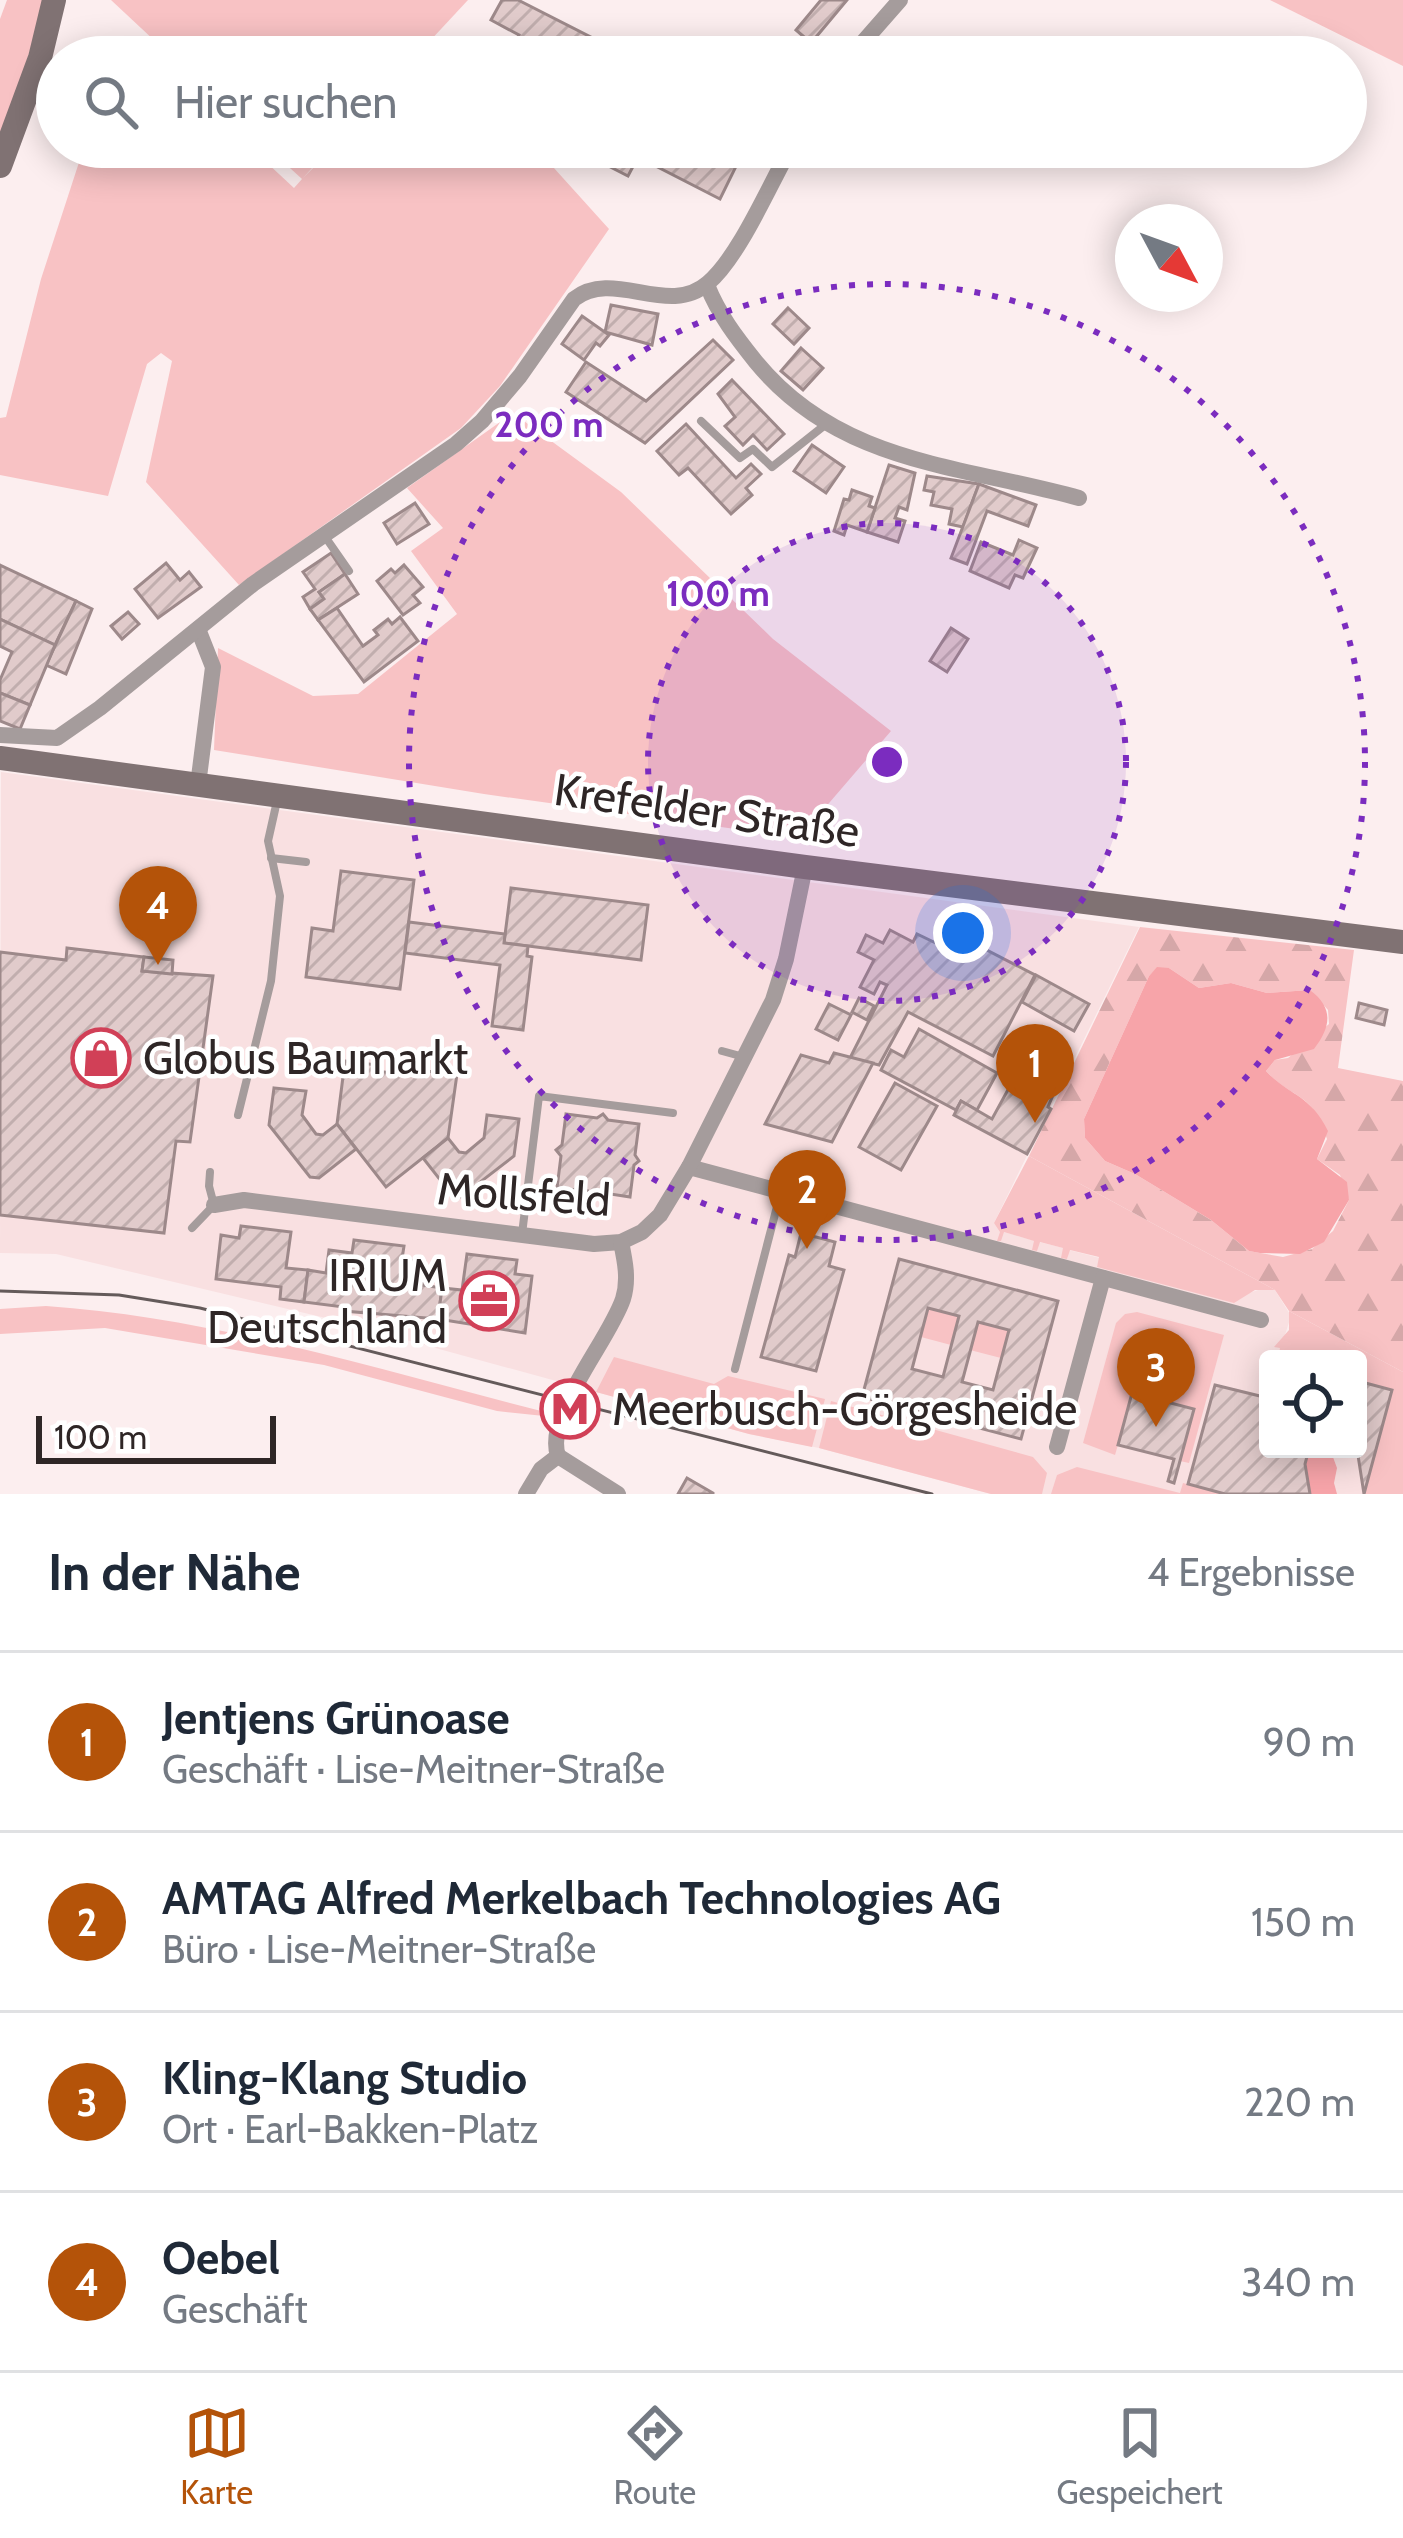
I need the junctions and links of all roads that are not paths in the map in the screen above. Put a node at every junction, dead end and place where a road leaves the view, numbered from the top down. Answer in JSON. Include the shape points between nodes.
{"nodes":[{"id":1,"x":54,"y":0,"type":"edge"},
{"id":2,"x":900,"y":0,"type":"edge"},
{"id":3,"x":45,"y":36,"type":"edge"},
{"id":4,"x":868,"y":36,"type":"edge"},
{"id":5,"x":36,"y":69,"type":"edge"},
{"id":6,"x":0,"y":166,"type":"edge"},
{"id":7,"x":779,"y":168,"type":"edge"},
{"id":8,"x":707,"y":285,"type":"junction"},
{"id":9,"x":701,"y":421,"type":"dead end"},
{"id":10,"x":826,"y":425,"type":"junction"},
{"id":11,"x":1079,"y":498,"type":"dead end"},
{"id":12,"x":323,"y":534,"type":"junction"},
{"id":13,"x":349,"y":571,"type":"dead end"},
{"id":14,"x":198,"y":628,"type":"junction"},
{"id":15,"x":0,"y":735,"type":"edge"},
{"id":16,"x":0,"y":758,"type":"edge"},
{"id":17,"x":198,"y":784,"type":"junction"},
{"id":18,"x":278,"y":793,"type":"junction"},
{"id":19,"x":272,"y":858,"type":"junction"},
{"id":20,"x":306,"y":862,"type":"dead end"},
{"id":21,"x":805,"y":868,"type":"junction"},
{"id":22,"x":1403,"y":942,"type":"edge"},
{"id":23,"x":722,"y":1051,"type":"dead end"},
{"id":24,"x":746,"y":1058,"type":"junction"},
{"id":25,"x":674,"y":1113,"type":"dead end"},
{"id":26,"x":238,"y":1115,"type":"dead end"},
{"id":27,"x":689,"y":1167,"type":"junction"},
{"id":28,"x":210,"y":1172,"type":"dead end"},
{"id":29,"x":781,"y":1194,"type":"junction"},
{"id":30,"x":214,"y":1205,"type":"junction"},
{"id":31,"x":192,"y":1228,"type":"dead end"},
{"id":32,"x":522,"y":1235,"type":"junction"},
{"id":33,"x":621,"y":1242,"type":"junction"},
{"id":34,"x":1103,"y":1278,"type":"junction"},
{"id":35,"x":1261,"y":1320,"type":"dead end"},
{"id":36,"x":735,"y":1369,"type":"dead end"},
{"id":37,"x":1057,"y":1447,"type":"dead end"},
{"id":38,"x":558,"y":1456,"type":"junction"},
{"id":39,"x":526,"y":1494,"type":"edge"},
{"id":40,"x":618,"y":1494,"type":"edge"}],
"edges":[{"from":1,"to":3,"type":"main road"},
{"from":2,"to":4,"type":"street"},
{"from":5,"to":6,"type":"main road"},
{"from":7,"to":8,"type":"street"},
{"from":8,"to":10,"type":"street","via":[[764,372]]},
{"from":8,"to":12,"type":"street","via":[[672,297],[585,290],[482,421]]},
{"from":9,"to":10,"type":"lane","via":[[740,458],[753,448],[772,467]]},
{"from":10,"to":11,"type":"street","via":[[887,452]]},
{"from":12,"to":13,"type":"lane"},
{"from":12,"to":14,"type":"street"},
{"from":14,"to":15,"type":"street","via":[[57,738]]},
{"from":14,"to":17,"type":"street","via":[[213,667]]},
{"from":16,"to":17,"type":"main road","name":"Krefelder Straße"},
{"from":17,"to":18,"type":"main road","name":"Krefelder Straße"},
{"from":18,"to":19,"type":"lane"},
{"from":18,"to":21,"type":"main road","name":"Krefelder Straße"},
{"from":19,"to":20,"type":"lane"},
{"from":19,"to":26,"type":"lane","via":[[280,896],[271,981]]},
{"from":21,"to":22,"type":"main road","name":"Krefelder Straße"},
{"from":21,"to":24,"type":"street","name":"Mollsfeld","via":[[787,959]]},
{"from":23,"to":24,"type":"lane"},
{"from":24,"to":27,"type":"street","name":"Mollsfeld"},
{"from":25,"to":32,"type":"lane","via":[[539,1096]]},
{"from":27,"to":29,"type":"street"},
{"from":27,"to":33,"type":"street","name":"Mollsfeld","via":[[660,1215]]},
{"from":28,"to":30,"type":"lane"},
{"from":29,"to":34,"type":"street"},
{"from":29,"to":36,"type":"lane"},
{"from":30,"to":31,"type":"lane"},
{"from":30,"to":32,"type":"street","name":"Mollsfeld","via":[[244,1200]]},
{"from":32,"to":33,"type":"street","name":"Mollsfeld"},
{"from":33,"to":38,"type":"street","via":[[627,1268],[556,1428]]},
{"from":34,"to":35,"type":"street"},
{"from":34,"to":37,"type":"street"},
{"from":38,"to":39,"type":"street"},
{"from":38,"to":40,"type":"street"}]}
